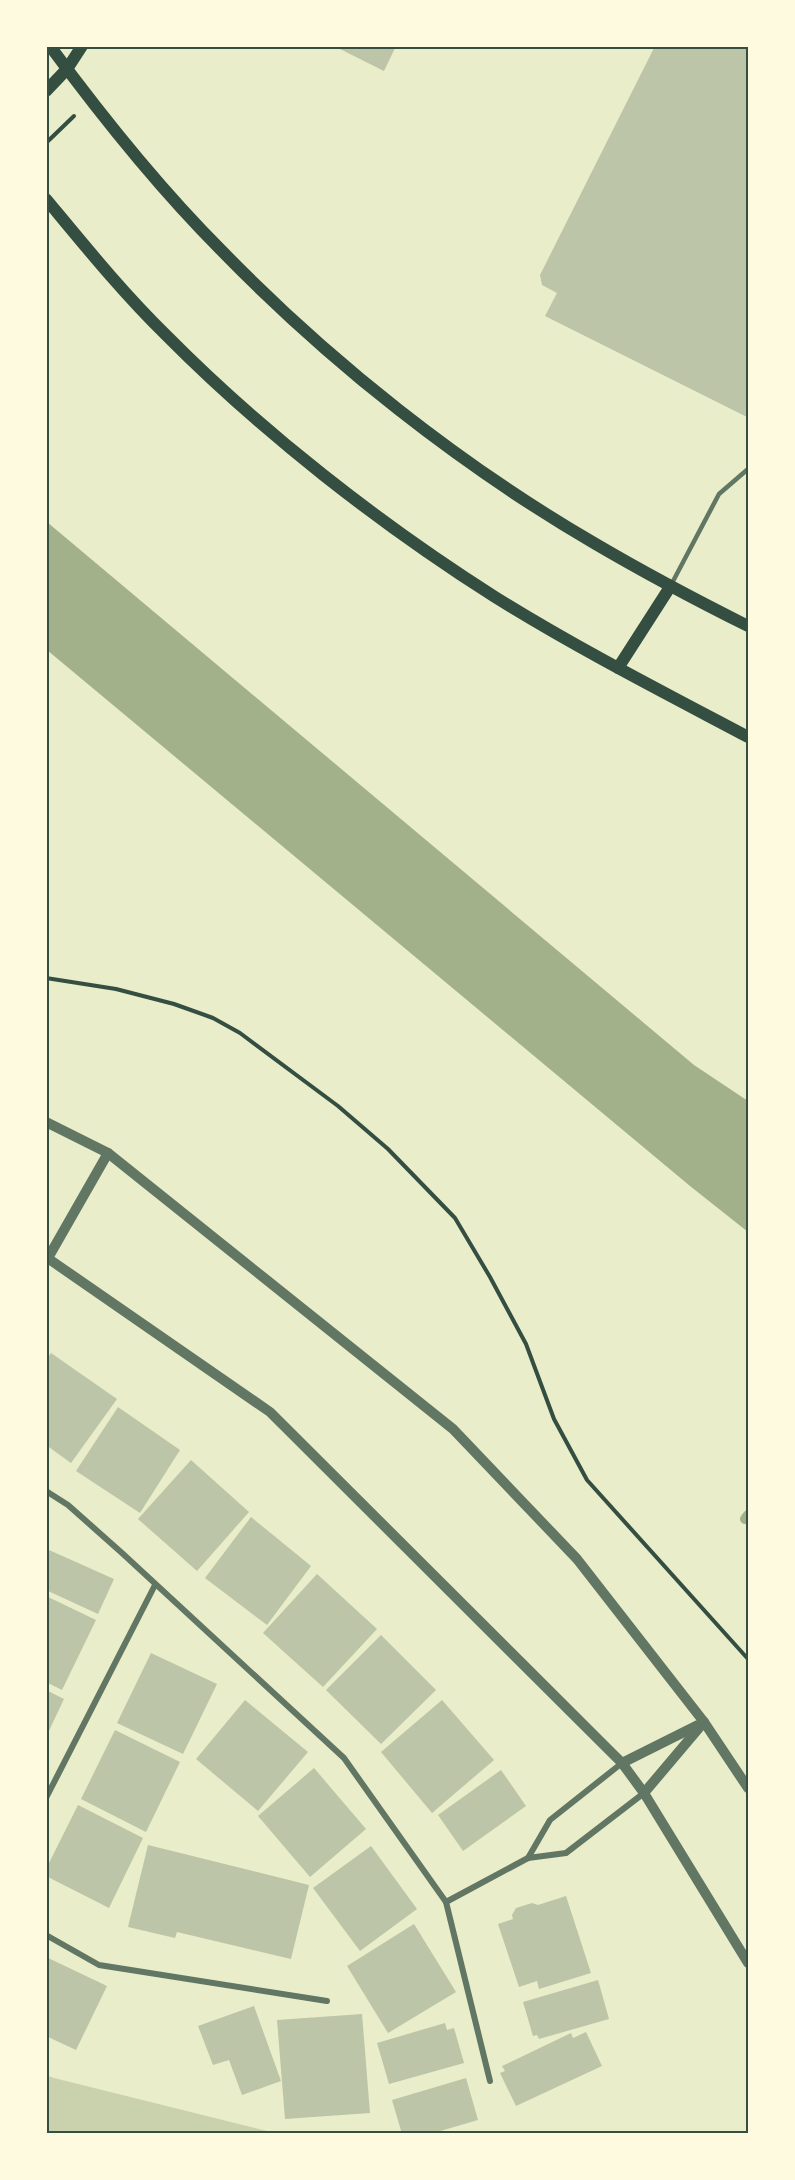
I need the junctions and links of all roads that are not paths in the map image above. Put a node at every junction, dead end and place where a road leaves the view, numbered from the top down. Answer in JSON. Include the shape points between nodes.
{"nodes":[{"id":1,"x":50,"y":46,"type":"edge"},
{"id":2,"x":82,"y":46,"type":"edge"},
{"id":3,"x":67,"y":69,"type":"junction"},
{"id":4,"x":46,"y":91,"type":"edge"},
{"id":5,"x":46,"y":199,"type":"edge"},
{"id":6,"x":748,"y":469,"type":"edge"},
{"id":7,"x":670,"y":587,"type":"junction"},
{"id":8,"x":748,"y":626,"type":"edge"},
{"id":9,"x":618,"y":668,"type":"junction"},
{"id":10,"x":748,"y":737,"type":"edge"},
{"id":11,"x":46,"y":1122,"type":"edge"},
{"id":12,"x":108,"y":1153,"type":"junction"},
{"id":13,"x":47,"y":1257,"type":"edge"},
{"id":14,"x":46,"y":1491,"type":"edge"},
{"id":15,"x":155,"y":1585,"type":"junction"},
{"id":16,"x":704,"y":1722,"type":"junction"},
{"id":17,"x":622,"y":1762,"type":"junction"},
{"id":18,"x":748,"y":1788,"type":"edge"},
{"id":19,"x":644,"y":1793,"type":"junction"},
{"id":20,"x":46,"y":1798,"type":"edge"},
{"id":21,"x":528,"y":1858,"type":"junction"},
{"id":22,"x":446,"y":1902,"type":"junction"},
{"id":23,"x":46,"y":1935,"type":"edge"},
{"id":24,"x":748,"y":1963,"type":"edge"},
{"id":25,"x":327,"y":2001,"type":"dead end"},
{"id":26,"x":490,"y":2081,"type":"dead end"}],
"edges":[{"from":1,"to":3,"type":"main road"},
{"from":2,"to":3,"type":"main road"},
{"from":3,"to":4,"type":"main road"},
{"from":3,"to":7,"type":"main road","via":[[152,175],[222,252],[350,370],[512,492]]},
{"from":5,"to":9,"type":"main road","via":[[166,336],[317,470],[496,597]]},
{"from":6,"to":7,"type":"lane","via":[[718,494]]},
{"from":7,"to":8,"type":"main road"},
{"from":7,"to":9,"type":"main road"},
{"from":9,"to":10,"type":"main road"},
{"from":11,"to":12,"type":"street"},
{"from":12,"to":13,"type":"street"},
{"from":12,"to":16,"type":"street","via":[[453,1429],[577,1559]]},
{"from":13,"to":17,"type":"street","via":[[270,1412]]},
{"from":14,"to":15,"type":"street","via":[[68,1505]]},
{"from":15,"to":20,"type":"street"},
{"from":15,"to":22,"type":"street","via":[[344,1758]]},
{"from":16,"to":17,"type":"street"},
{"from":16,"to":18,"type":"street"},
{"from":16,"to":19,"type":"street"},
{"from":17,"to":19,"type":"street"},
{"from":17,"to":21,"type":"street","via":[[550,1820]]},
{"from":19,"to":21,"type":"street","via":[[566,1853]]},
{"from":19,"to":24,"type":"street"},
{"from":21,"to":22,"type":"street"},
{"from":22,"to":26,"type":"street"},
{"from":23,"to":25,"type":"street","via":[[99,1965]]}]}
